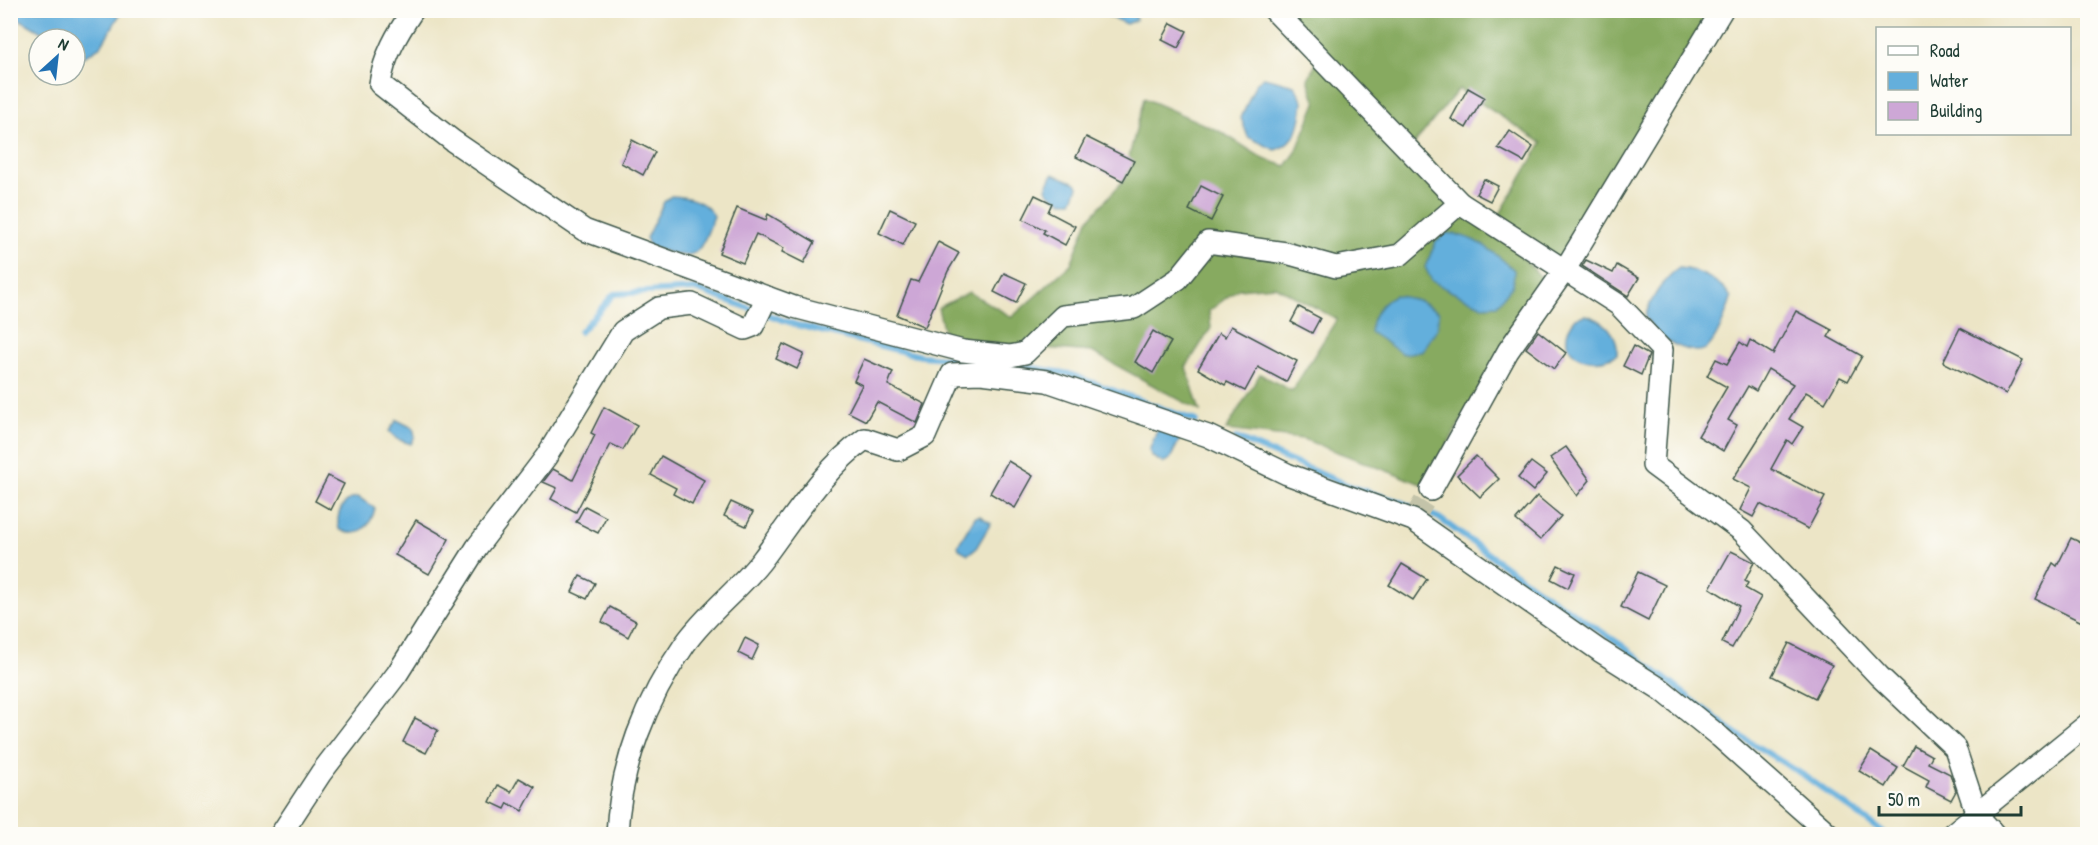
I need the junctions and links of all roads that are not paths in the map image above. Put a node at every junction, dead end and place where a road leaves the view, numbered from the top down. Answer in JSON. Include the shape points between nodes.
{"nodes":[{"id":1,"x":413,"y":10,"type":"edge"},
{"id":2,"x":1274,"y":10,"type":"edge"},
{"id":3,"x":1722,"y":10,"type":"edge"},
{"id":4,"x":1460,"y":203,"type":"junction"},
{"id":5,"x":1564,"y":272,"type":"junction"},
{"id":6,"x":767,"y":297,"type":"junction"},
{"id":7,"x":1431,"y":490,"type":"tunnel mouth"},
{"id":8,"x":2088,"y":724,"type":"edge"},
{"id":9,"x":1977,"y":815,"type":"junction"},
{"id":10,"x":281,"y":834,"type":"edge"},
{"id":11,"x":617,"y":834,"type":"edge"},
{"id":12,"x":1829,"y":834,"type":"edge"},
{"id":13,"x":1952,"y":834,"type":"edge"},
{"id":14,"x":1994,"y":834,"type":"edge"}],
"edges":[{"from":1,"to":6,"type":"street","via":[[394,40],[382,67],[380,84],[453,141],[584,230]]},
{"from":2,"to":4,"type":"street"},
{"from":3,"to":5,"type":"street"},
{"from":4,"to":5,"type":"street"},
{"from":4,"to":6,"type":"street","via":[[1400,255],[1336,267],[1286,253],[1208,242],[1178,279],[1134,308],[1063,316],[1025,353],[1010,356],[952,349]]},
{"from":5,"to":7,"type":"street","via":[[1508,351]]},
{"from":5,"to":9,"type":"street","via":[[1619,305],[1662,350],[1653,465],[1742,531],[1879,676],[1955,748]]},
{"from":6,"to":10,"type":"street","via":[[753,326],[745,329],[692,304],[659,308],[623,331],[546,457],[477,547],[397,674],[321,773]]},
{"from":8,"to":9,"type":"street"},
{"from":9,"to":13,"type":"street"},
{"from":9,"to":14,"type":"street"},
{"from":11,"to":12,"type":"street","via":[[619,797],[647,707],[686,643],[748,577],[843,455],[865,439],[898,450],[925,436],[952,374],[981,373],[1047,381],[1208,436],[1287,474],[1413,520],[1662,690]]}]}
